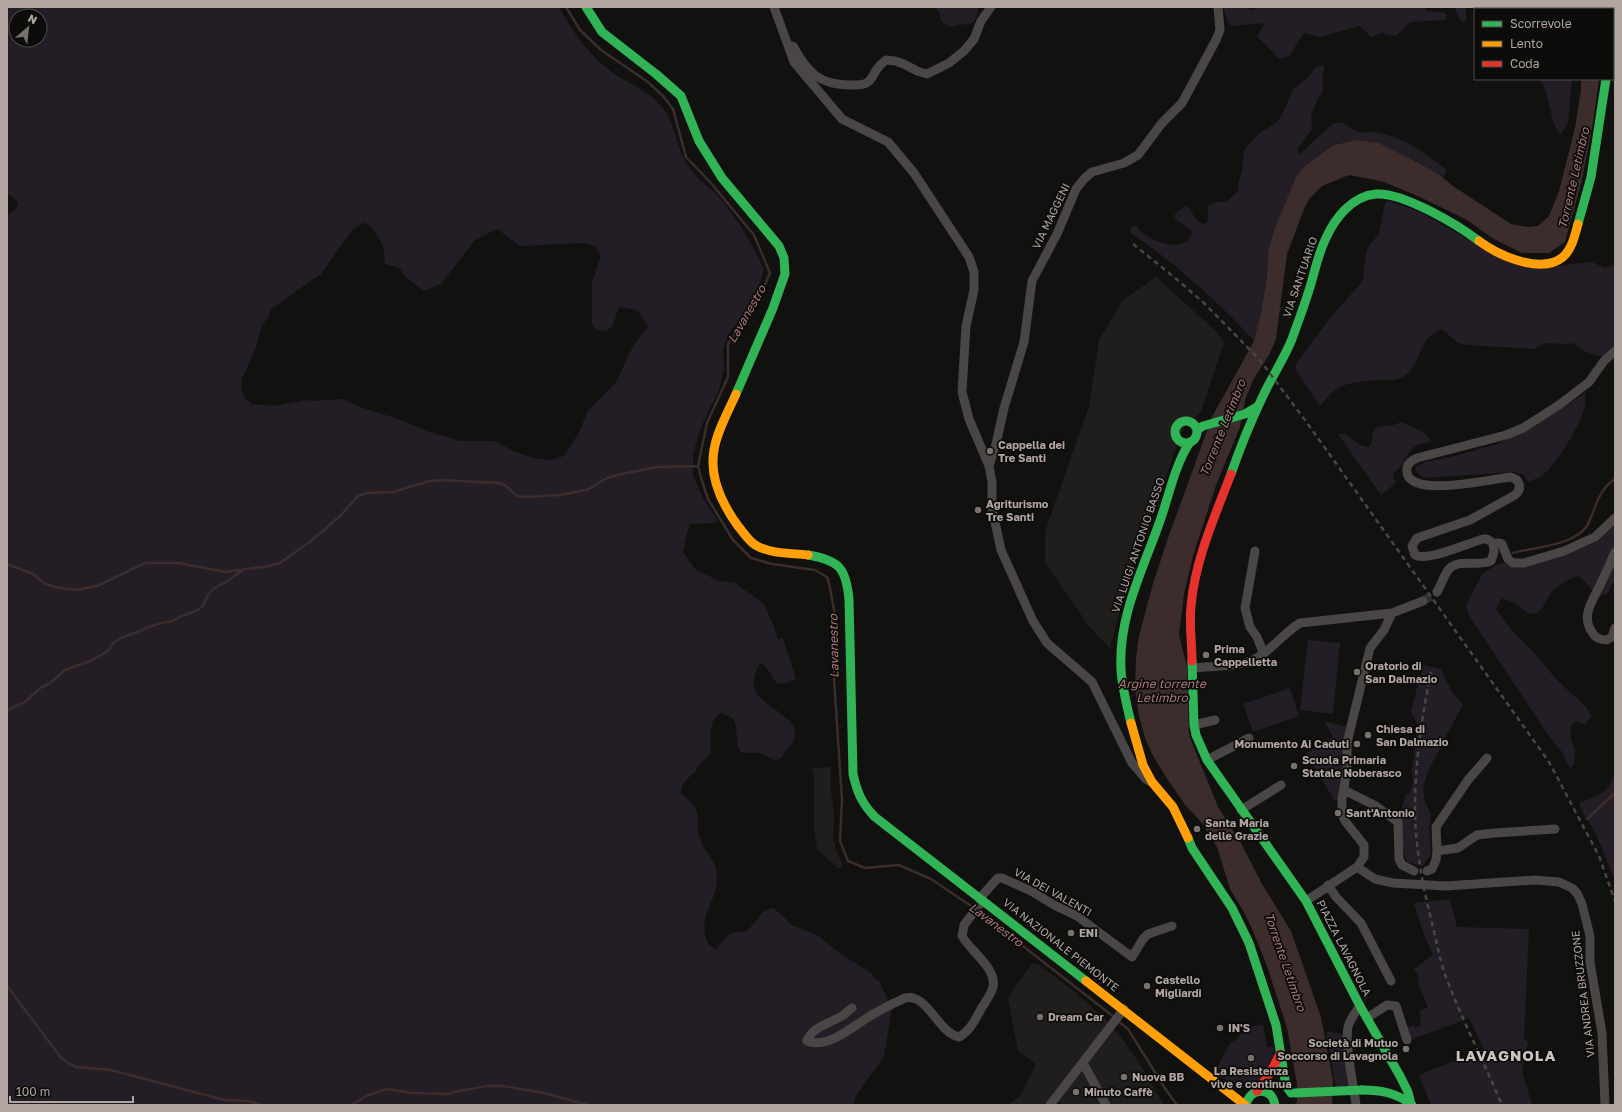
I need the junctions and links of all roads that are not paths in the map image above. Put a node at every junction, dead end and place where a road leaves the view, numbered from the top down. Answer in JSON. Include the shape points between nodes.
{"nodes":[{"id":1,"x":586,"y":7,"type":"edge"},
{"id":2,"x":774,"y":7,"type":"edge"},
{"id":3,"x":990,"y":7,"type":"edge"},
{"id":4,"x":1218,"y":7,"type":"edge"},
{"id":5,"x":785,"y":41,"type":"junction"},
{"id":6,"x":1606,"y":80,"type":"edge"},
{"id":7,"x":1615,"y":351,"type":"edge"},
{"id":8,"x":1257,"y":407,"type":"junction"},
{"id":9,"x":1196,"y":430,"type":"junction"},
{"id":10,"x":1179,"y":440,"type":"junction"},
{"id":11,"x":1190,"y":442,"type":"junction"},
{"id":12,"x":1181,"y":456,"type":"junction"},
{"id":13,"x":989,"y":466,"type":"junction"},
{"id":14,"x":1615,"y":518,"type":"edge"},
{"id":15,"x":1493,"y":543,"type":"junction"},
{"id":16,"x":1255,"y":550,"type":"dead end"},
{"id":17,"x":1615,"y":552,"type":"edge"},
{"id":18,"x":1437,"y":592,"type":"tunnel mouth"},
{"id":19,"x":1423,"y":601,"type":"tunnel mouth"},
{"id":20,"x":1392,"y":613,"type":"junction"},
{"id":21,"x":1615,"y":628,"type":"edge"},
{"id":22,"x":1263,"y":652,"type":"junction"},
{"id":23,"x":1192,"y":668,"type":"junction"},
{"id":24,"x":1215,"y":720,"type":"dead end"},
{"id":25,"x":1194,"y":724,"type":"junction"},
{"id":26,"x":1249,"y":738,"type":"dead end"},
{"id":27,"x":1487,"y":758,"type":"dead end"},
{"id":28,"x":1207,"y":760,"type":"junction"},
{"id":29,"x":1152,"y":782,"type":"junction"},
{"id":30,"x":1280,"y":785,"type":"dead end"},
{"id":31,"x":1344,"y":790,"type":"junction"},
{"id":32,"x":1241,"y":810,"type":"junction"},
{"id":33,"x":1555,"y":829,"type":"dead end"},
{"id":34,"x":1437,"y":851,"type":"junction"},
{"id":35,"x":1357,"y":867,"type":"junction"},
{"id":36,"x":1414,"y":871,"type":"dead end"},
{"id":37,"x":1427,"y":871,"type":"dead end"},
{"id":38,"x":1328,"y":886,"type":"junction"},
{"id":39,"x":981,"y":899,"type":"junction"},
{"id":40,"x":1306,"y":901,"type":"junction"},
{"id":41,"x":1172,"y":926,"type":"dead end"},
{"id":42,"x":1391,"y":981,"type":"dead end"},
{"id":43,"x":1360,"y":1006,"type":"junction"},
{"id":44,"x":852,"y":1008,"type":"dead end"},
{"id":45,"x":1122,"y":1012,"type":"junction"},
{"id":46,"x":1367,"y":1018,"type":"junction"},
{"id":47,"x":1406,"y":1040,"type":"dead end"},
{"id":48,"x":1280,"y":1054,"type":"junction"},
{"id":49,"x":1083,"y":1063,"type":"junction"},
{"id":50,"x":1217,"y":1082,"type":"junction"},
{"id":51,"x":1254,"y":1092,"type":"junction"},
{"id":52,"x":1293,"y":1093,"type":"junction"},
{"id":53,"x":1273,"y":1099,"type":"edge"},
{"id":54,"x":1050,"y":1105,"type":"edge"},
{"id":55,"x":1106,"y":1105,"type":"edge"},
{"id":56,"x":1246,"y":1105,"type":"edge"},
{"id":57,"x":1356,"y":1105,"type":"edge"},
{"id":58,"x":1411,"y":1105,"type":"edge"},
{"id":59,"x":1605,"y":1105,"type":"edge"}],
"edges":[{"from":1,"to":39,"type":"main road","name":"VIA NAZIONALE PIEMONTE","via":[[602,32],[681,96],[699,141],[722,178],[779,246],[784,258],[785,274],[712,452],[716,487],[732,518],[748,539],[760,548],[772,552],[823,557],[842,569],[848,582],[853,774],[856,790],[863,804],[875,817]]},
{"from":2,"to":5,"type":"street"},
{"from":3,"to":5,"type":"street","via":[[974,39],[964,51],[949,63],[927,74],[896,61],[886,60],[868,82],[860,85],[827,83],[818,78],[800,58],[792,44]]},
{"from":4,"to":13,"type":"street","name":"VIA MAGGENI","via":[[1220,30],[1182,103],[1162,123],[1138,155],[1124,163],[1092,172],[1076,189],[1057,234],[1032,281],[1024,342]]},
{"from":5,"to":13,"type":"street","via":[[794,62],[842,118],[888,142],[914,173],[969,257],[974,272],[974,290],[966,326],[962,392],[969,420]]},
{"from":6,"to":8,"type":"main road","name":"VIA SANTUARIO","via":[[1590,177],[1575,236],[1560,259],[1551,263],[1521,261],[1497,252],[1466,232],[1409,203],[1378,194],[1361,199],[1339,216],[1328,232],[1291,340]]},
{"from":7,"to":15,"type":"street","via":[[1604,361],[1589,382],[1523,428],[1410,462],[1407,470],[1409,478],[1420,485],[1463,484],[1511,477],[1517,480],[1520,486],[1515,495],[1475,517],[1417,538],[1412,546],[1415,554],[1421,557],[1436,555],[1483,538]]},
{"from":8,"to":9,"type":"main road","via":[[1245,414]]},
{"from":8,"to":23,"type":"main road","name":"VIA SANTUARIO","via":[[1209,531],[1198,568],[1192,601]]},
{"from":9,"to":10,"type":"main road","name":"VIA LUIGI ANTONIO BASSO","via":[[1190,422],[1183,422],[1176,430]]},
{"from":9,"to":11,"type":"main road","name":"VIA LUIGI ANTONIO BASSO","via":[[1196,436]]},
{"from":10,"to":11,"type":"main road"},
{"from":10,"to":12,"type":"main road","name":"VIA LUIGI ANTONIO BASSO"},
{"from":11,"to":12,"type":"main road","name":"VIA LUIGI ANTONIO BASSO"},
{"from":12,"to":29,"type":"main road","name":"VIA LUIGI ANTONIO BASSO","via":[[1128,607],[1121,647],[1124,692],[1143,765]]},
{"from":13,"to":29,"type":"street","via":[[992,508],[1001,550],[1033,621],[1048,643],[1092,682],[1132,763]]},
{"from":14,"to":15,"type":"street","via":[[1595,537],[1564,551],[1524,563],[1513,563],[1508,559],[1502,544]]},
{"from":15,"to":18,"type":"street","via":[[1491,561],[1484,564],[1456,564],[1448,570]]},
{"from":16,"to":22,"type":"street","via":[[1245,608],[1250,627]]},
{"from":17,"to":21,"type":"street","via":[[1586,618],[1594,636],[1602,640],[1612,637]]},
{"from":19,"to":20,"type":"street"},
{"from":20,"to":22,"type":"street","via":[[1300,623]]},
{"from":20,"to":31,"type":"street","via":[[1384,630],[1370,648],[1347,744],[1348,770]]},
{"from":22,"to":23,"type":"street","via":[[1249,662]]},
{"from":23,"to":25,"type":"main road","name":"VIA SANTUARIO"},
{"from":24,"to":25,"type":"street"},
{"from":25,"to":28,"type":"main road","name":"VIA SANTUARIO"},
{"from":26,"to":28,"type":"street"},
{"from":27,"to":34,"type":"street","via":[[1468,780],[1436,827]]},
{"from":28,"to":32,"type":"main road","name":"VIA SANTUARIO"},
{"from":29,"to":48,"type":"main road","name":"VIA LUIGI ANTONIO BASSO","via":[[1173,807],[1199,860],[1239,920],[1276,1025]]},
{"from":30,"to":32,"type":"street"},
{"from":31,"to":35,"type":"street","via":[[1342,814],[1364,845],[1364,857]]},
{"from":31,"to":36,"type":"street","via":[[1374,804],[1398,822],[1399,859],[1402,865]]},
{"from":32,"to":40,"type":"main road","name":"VIA SANTUARIO"},
{"from":33,"to":34,"type":"street","via":[[1477,835],[1458,848]]},
{"from":34,"to":37,"type":"street","via":[[1432,869]]},
{"from":35,"to":38,"type":"street"},
{"from":35,"to":59,"type":"street","name":"VIA ANDREA BRUZZONE","via":[[1375,879],[1393,883],[1446,886],[1534,880],[1559,882],[1572,888],[1582,904],[1590,936],[1590,962],[1602,1033]]},
{"from":38,"to":40,"type":"street"},
{"from":38,"to":42,"type":"street","via":[[1361,923]]},
{"from":39,"to":41,"type":"street","name":"VIA DEI VALENTI","via":[[998,878],[1002,878],[1077,916],[1132,957],[1148,934]]},
{"from":39,"to":44,"type":"street","via":[[964,925],[962,936],[967,945],[982,959],[993,978],[992,988],[968,1032],[959,1038],[952,1036],[918,999],[906,998],[880,1010],[854,1028],[830,1040],[814,1044],[807,1041],[816,1029],[843,1016]]},
{"from":39,"to":45,"type":"main road","name":"VIA NAZIONALE PIEMONTE"},
{"from":40,"to":43,"type":"main road","name":"PIAZZA LAVAGNOLA"},
{"from":43,"to":46,"type":"main road","name":"PIAZZA LAVAGNOLA"},
{"from":43,"to":57,"type":"street","via":[[1352,1016],[1347,1039]]},
{"from":45,"to":49,"type":"street"},
{"from":45,"to":50,"type":"main road","name":"VIA NAZIONALE PIEMONTE"},
{"from":46,"to":47,"type":"street","via":[[1387,1006],[1396,1006]]},
{"from":46,"to":58,"type":"main road","name":"PIAZZA LAVAGNOLA","via":[[1400,1076]]},
{"from":48,"to":51,"type":"main road","via":[[1266,1080]]},
{"from":48,"to":52,"type":"main road","via":[[1286,1086]]},
{"from":48,"to":53,"type":"main road"},
{"from":49,"to":54,"type":"street"},
{"from":49,"to":55,"type":"street"},
{"from":50,"to":51,"type":"main road","name":"VIA NAZIONALE PIEMONTE"},
{"from":50,"to":56,"type":"main road","name":"VIA NAZIONALE PIEMONTE"},
{"from":51,"to":53,"type":"main road","name":"VIA NAZIONALE PIEMONTE","via":[[1261,1090]]},
{"from":51,"to":56,"type":"main road","via":[[1248,1097]]},
{"from":52,"to":53,"type":"main road"},
{"from":52,"to":58,"type":"main road","bridge":true,"via":[[1385,1091]]}]}
